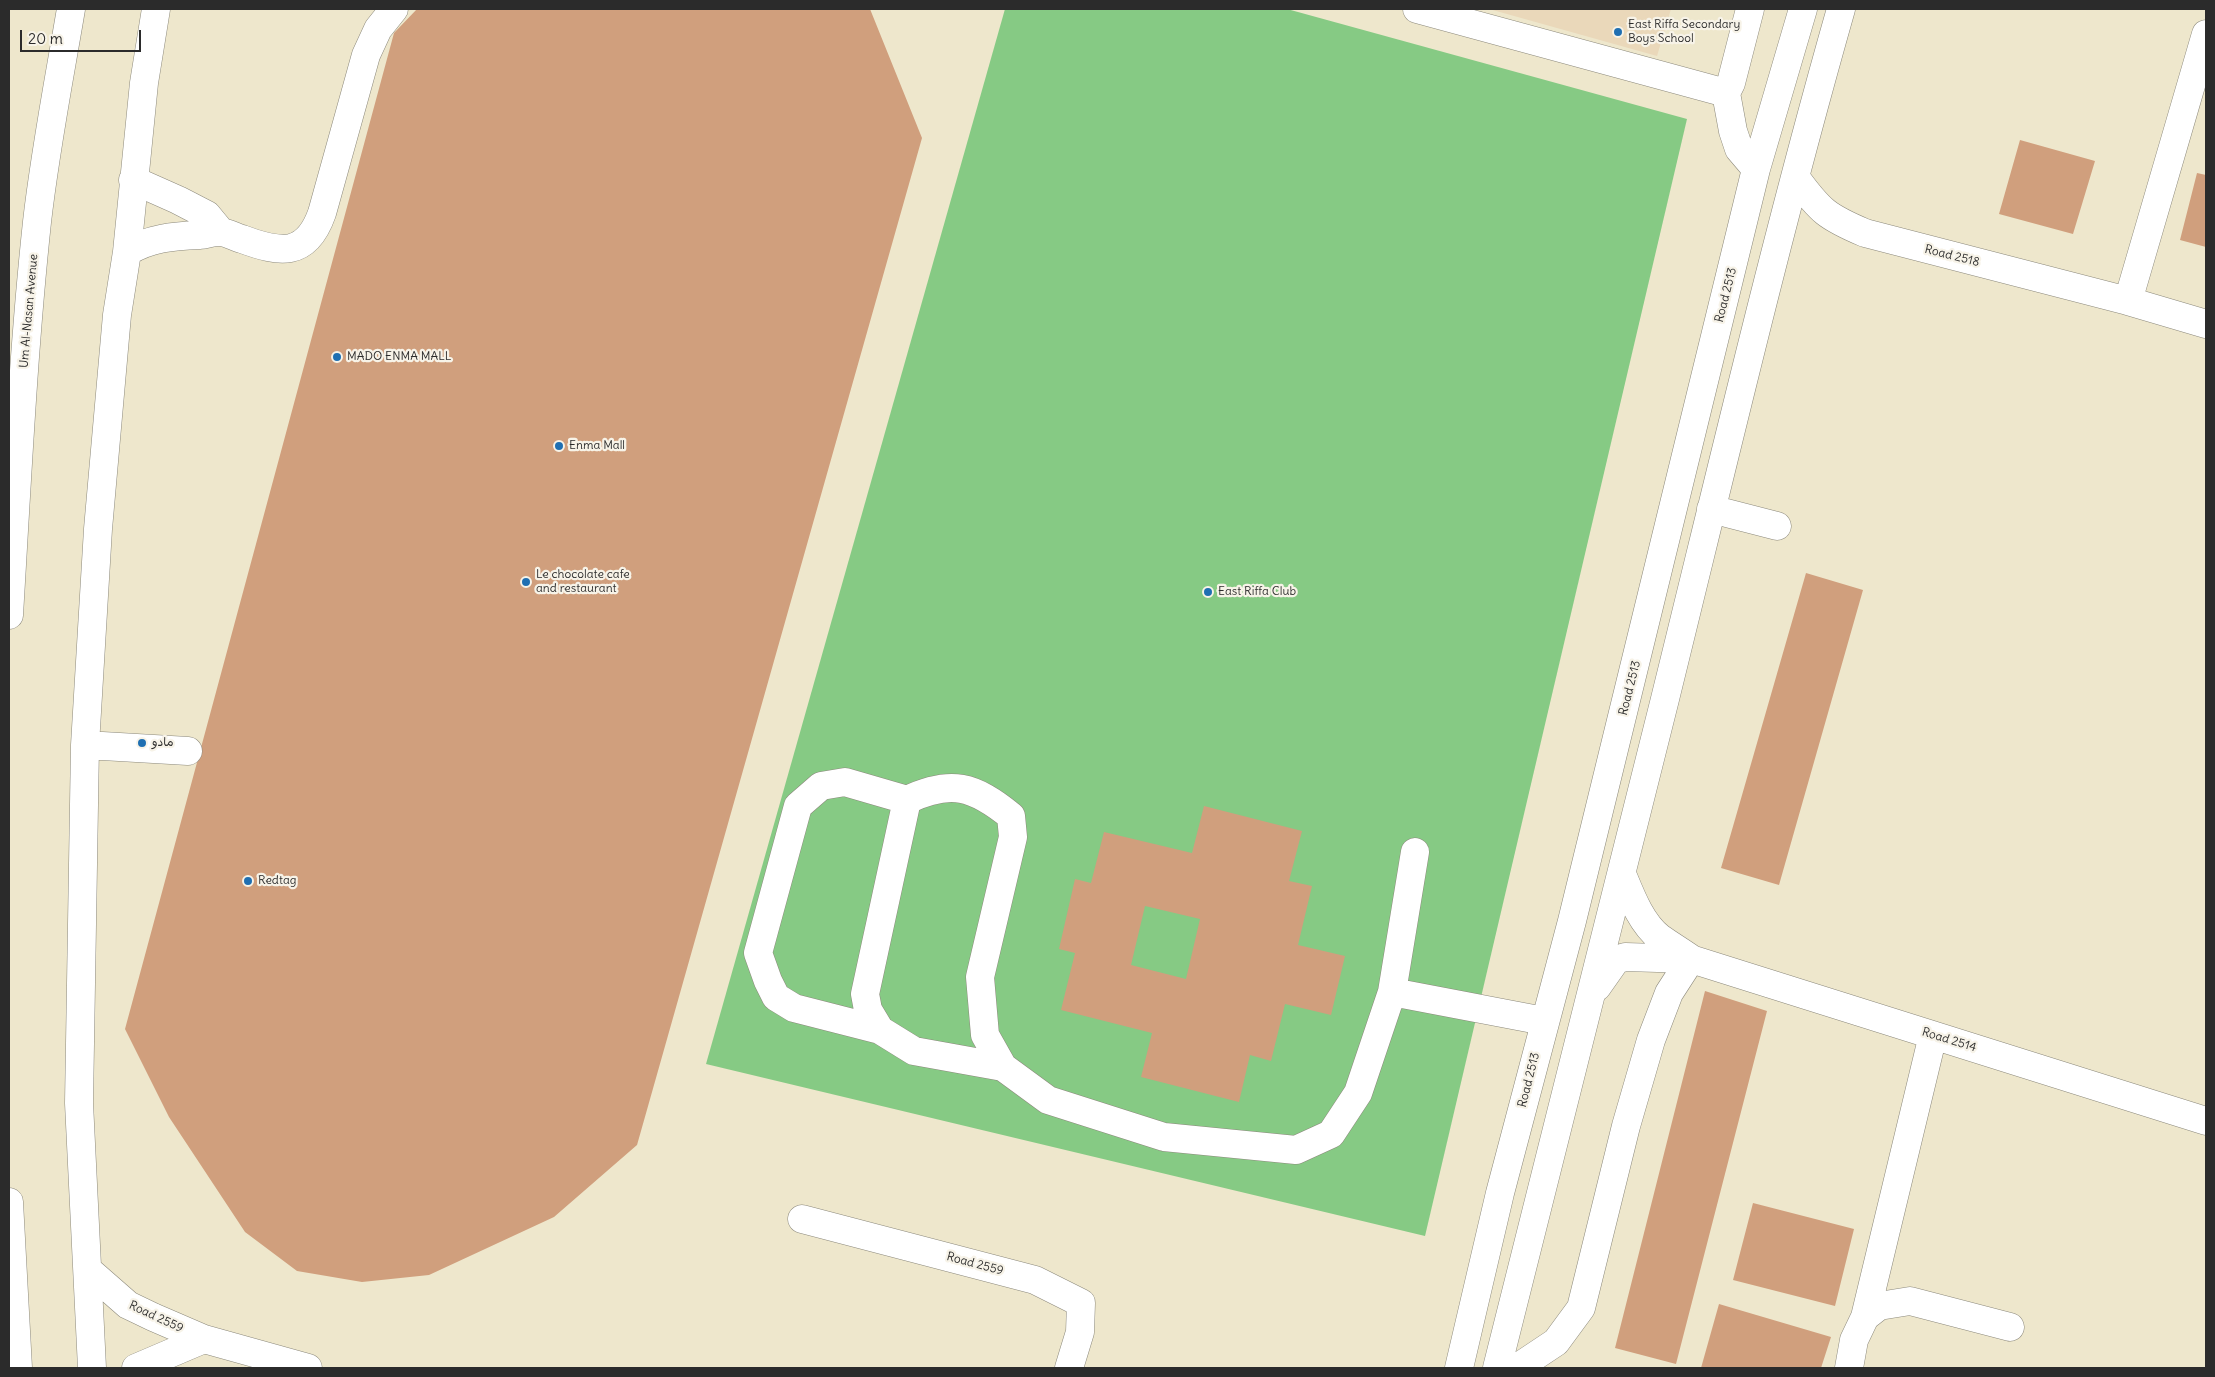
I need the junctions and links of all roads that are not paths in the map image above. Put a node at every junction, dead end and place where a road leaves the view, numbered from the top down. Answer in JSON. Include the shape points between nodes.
{"nodes":[{"id":1,"x":71,"y":9,"type":"edge"},
{"id":2,"x":156,"y":9,"type":"edge"},
{"id":3,"x":394,"y":9,"type":"edge"},
{"id":4,"x":1417,"y":9,"type":"edge"},
{"id":5,"x":1750,"y":9,"type":"edge"},
{"id":6,"x":1803,"y":9,"type":"edge"},
{"id":7,"x":1841,"y":9,"type":"edge"},
{"id":8,"x":2206,"y":34,"type":"edge"},
{"id":9,"x":1726,"y":94,"type":"junction"},
{"id":10,"x":1756,"y":169,"type":"junction"},
{"id":11,"x":1796,"y":178,"type":"junction"},
{"id":12,"x":133,"y":180,"type":"junction"},
{"id":13,"x":221,"y":232,"type":"junction"},
{"id":14,"x":126,"y":252,"type":"junction"},
{"id":15,"x":2128,"y":301,"type":"junction"},
{"id":16,"x":2206,"y":324,"type":"edge"},
{"id":17,"x":1711,"y":509,"type":"junction"},
{"id":18,"x":1777,"y":526,"type":"dead end"},
{"id":19,"x":9,"y":615,"type":"edge"},
{"id":20,"x":85,"y":745,"type":"junction"},
{"id":21,"x":188,"y":751,"type":"dead end"},
{"id":22,"x":907,"y":800,"type":"junction"},
{"id":23,"x":1416,"y":852,"type":"dead end"},
{"id":24,"x":1622,"y":874,"type":"junction"},
{"id":25,"x":1572,"y":921,"type":"junction"},
{"id":26,"x":1608,"y":929,"type":"junction"},
{"id":27,"x":1691,"y":959,"type":"junction"},
{"id":28,"x":1392,"y":992,"type":"junction"},
{"id":29,"x":1593,"y":993,"type":"junction"},
{"id":30,"x":1544,"y":1021,"type":"junction"},
{"id":31,"x":880,"y":1030,"type":"junction"},
{"id":32,"x":1933,"y":1035,"type":"junction"},
{"id":33,"x":1003,"y":1067,"type":"junction"},
{"id":34,"x":2206,"y":1121,"type":"edge"},
{"id":35,"x":9,"y":1202,"type":"edge"},
{"id":36,"x":802,"y":1219,"type":"dead end"},
{"id":37,"x":88,"y":1270,"type":"junction"},
{"id":38,"x":1865,"y":1317,"type":"junction"},
{"id":39,"x":2010,"y":1327,"type":"dead end"},
{"id":40,"x":204,"y":1339,"type":"junction"},
{"id":41,"x":18,"y":1368,"type":"edge"},
{"id":42,"x":92,"y":1368,"type":"edge"},
{"id":43,"x":136,"y":1368,"type":"edge"},
{"id":44,"x":308,"y":1368,"type":"edge"},
{"id":45,"x":1069,"y":1368,"type":"edge"},
{"id":46,"x":1459,"y":1368,"type":"edge"},
{"id":47,"x":1497,"y":1368,"type":"edge"},
{"id":48,"x":1517,"y":1368,"type":"edge"},
{"id":49,"x":1849,"y":1368,"type":"edge"}],
"edges":[{"from":1,"to":19,"type":"street","name":"Um Al-Nasan Avenue","via":[[37,222],[22,385]]},
{"from":2,"to":12,"type":"street"},
{"from":3,"to":13,"type":"street","via":[[378,29],[366,55],[316,230],[303,243],[286,249],[267,248]]},
{"from":4,"to":9,"type":"street"},
{"from":5,"to":9,"type":"street"},
{"from":6,"to":10,"type":"street","name":"Road 2513"},
{"from":7,"to":11,"type":"street"},
{"from":8,"to":15,"type":"street"},
{"from":9,"to":10,"type":"street","via":[[1739,149]]},
{"from":10,"to":25,"type":"street","name":"Road 2513"},
{"from":11,"to":15,"type":"street","name":"Road 2518","via":[[1828,216],[1865,233]]},
{"from":11,"to":17,"type":"street"},
{"from":12,"to":13,"type":"street","via":[[207,215]]},
{"from":12,"to":14,"type":"street"},
{"from":13,"to":14,"type":"street","via":[[162,237]]},
{"from":14,"to":20,"type":"street","via":[[117,315],[98,529]]},
{"from":15,"to":16,"type":"street","name":"Road 2518"},
{"from":17,"to":18,"type":"street"},
{"from":17,"to":24,"type":"street"},
{"from":20,"to":21,"type":"street"},
{"from":20,"to":37,"type":"street","via":[[79,1103]]},
{"from":22,"to":31,"type":"street","via":[[865,994],[868,1010]]},
{"from":22,"to":31,"type":"street","via":[[845,782],[821,786],[798,806],[758,953],[776,997],[794,1008]]},
{"from":22,"to":33,"type":"street","via":[[926,790],[956,787],[990,799],[1011,816],[1013,837],[980,977],[985,1035]]},
{"from":23,"to":28,"type":"street"},
{"from":24,"to":26,"type":"street"},
{"from":24,"to":27,"type":"street","name":"Road 2514","via":[[1646,922],[1659,937]]},
{"from":25,"to":26,"type":"street"},
{"from":25,"to":30,"type":"street","name":"Road 2513"},
{"from":26,"to":29,"type":"street"},
{"from":27,"to":29,"type":"street","name":"Road 2514","via":[[1645,956],[1616,960]]},
{"from":27,"to":32,"type":"street","name":"Road 2514"},
{"from":27,"to":48,"type":"street","via":[[1669,993],[1651,1040],[1581,1308],[1556,1342]]},
{"from":28,"to":30,"type":"street"},
{"from":28,"to":33,"type":"street","via":[[1358,1092],[1331,1134],[1296,1150],[1164,1137],[1048,1100]]},
{"from":29,"to":47,"type":"street"},
{"from":30,"to":46,"type":"street","name":"Road 2513"},
{"from":31,"to":33,"type":"street","via":[[914,1051]]},
{"from":32,"to":34,"type":"street","name":"Road 2514"},
{"from":32,"to":38,"type":"street"},
{"from":35,"to":41,"type":"street"},
{"from":36,"to":45,"type":"street","name":"Road 2559","via":[[1035,1280],[1081,1304],[1080,1332]]},
{"from":37,"to":40,"type":"street","name":"Road 2559","via":[[128,1305]]},
{"from":37,"to":42,"type":"street"},
{"from":38,"to":39,"type":"street","via":[[1879,1306],[1910,1301]]},
{"from":38,"to":49,"type":"street","via":[[1854,1340]]},
{"from":40,"to":43,"type":"street","name":"Road 2559"},
{"from":40,"to":44,"type":"street","name":"Road 2559"}]}
